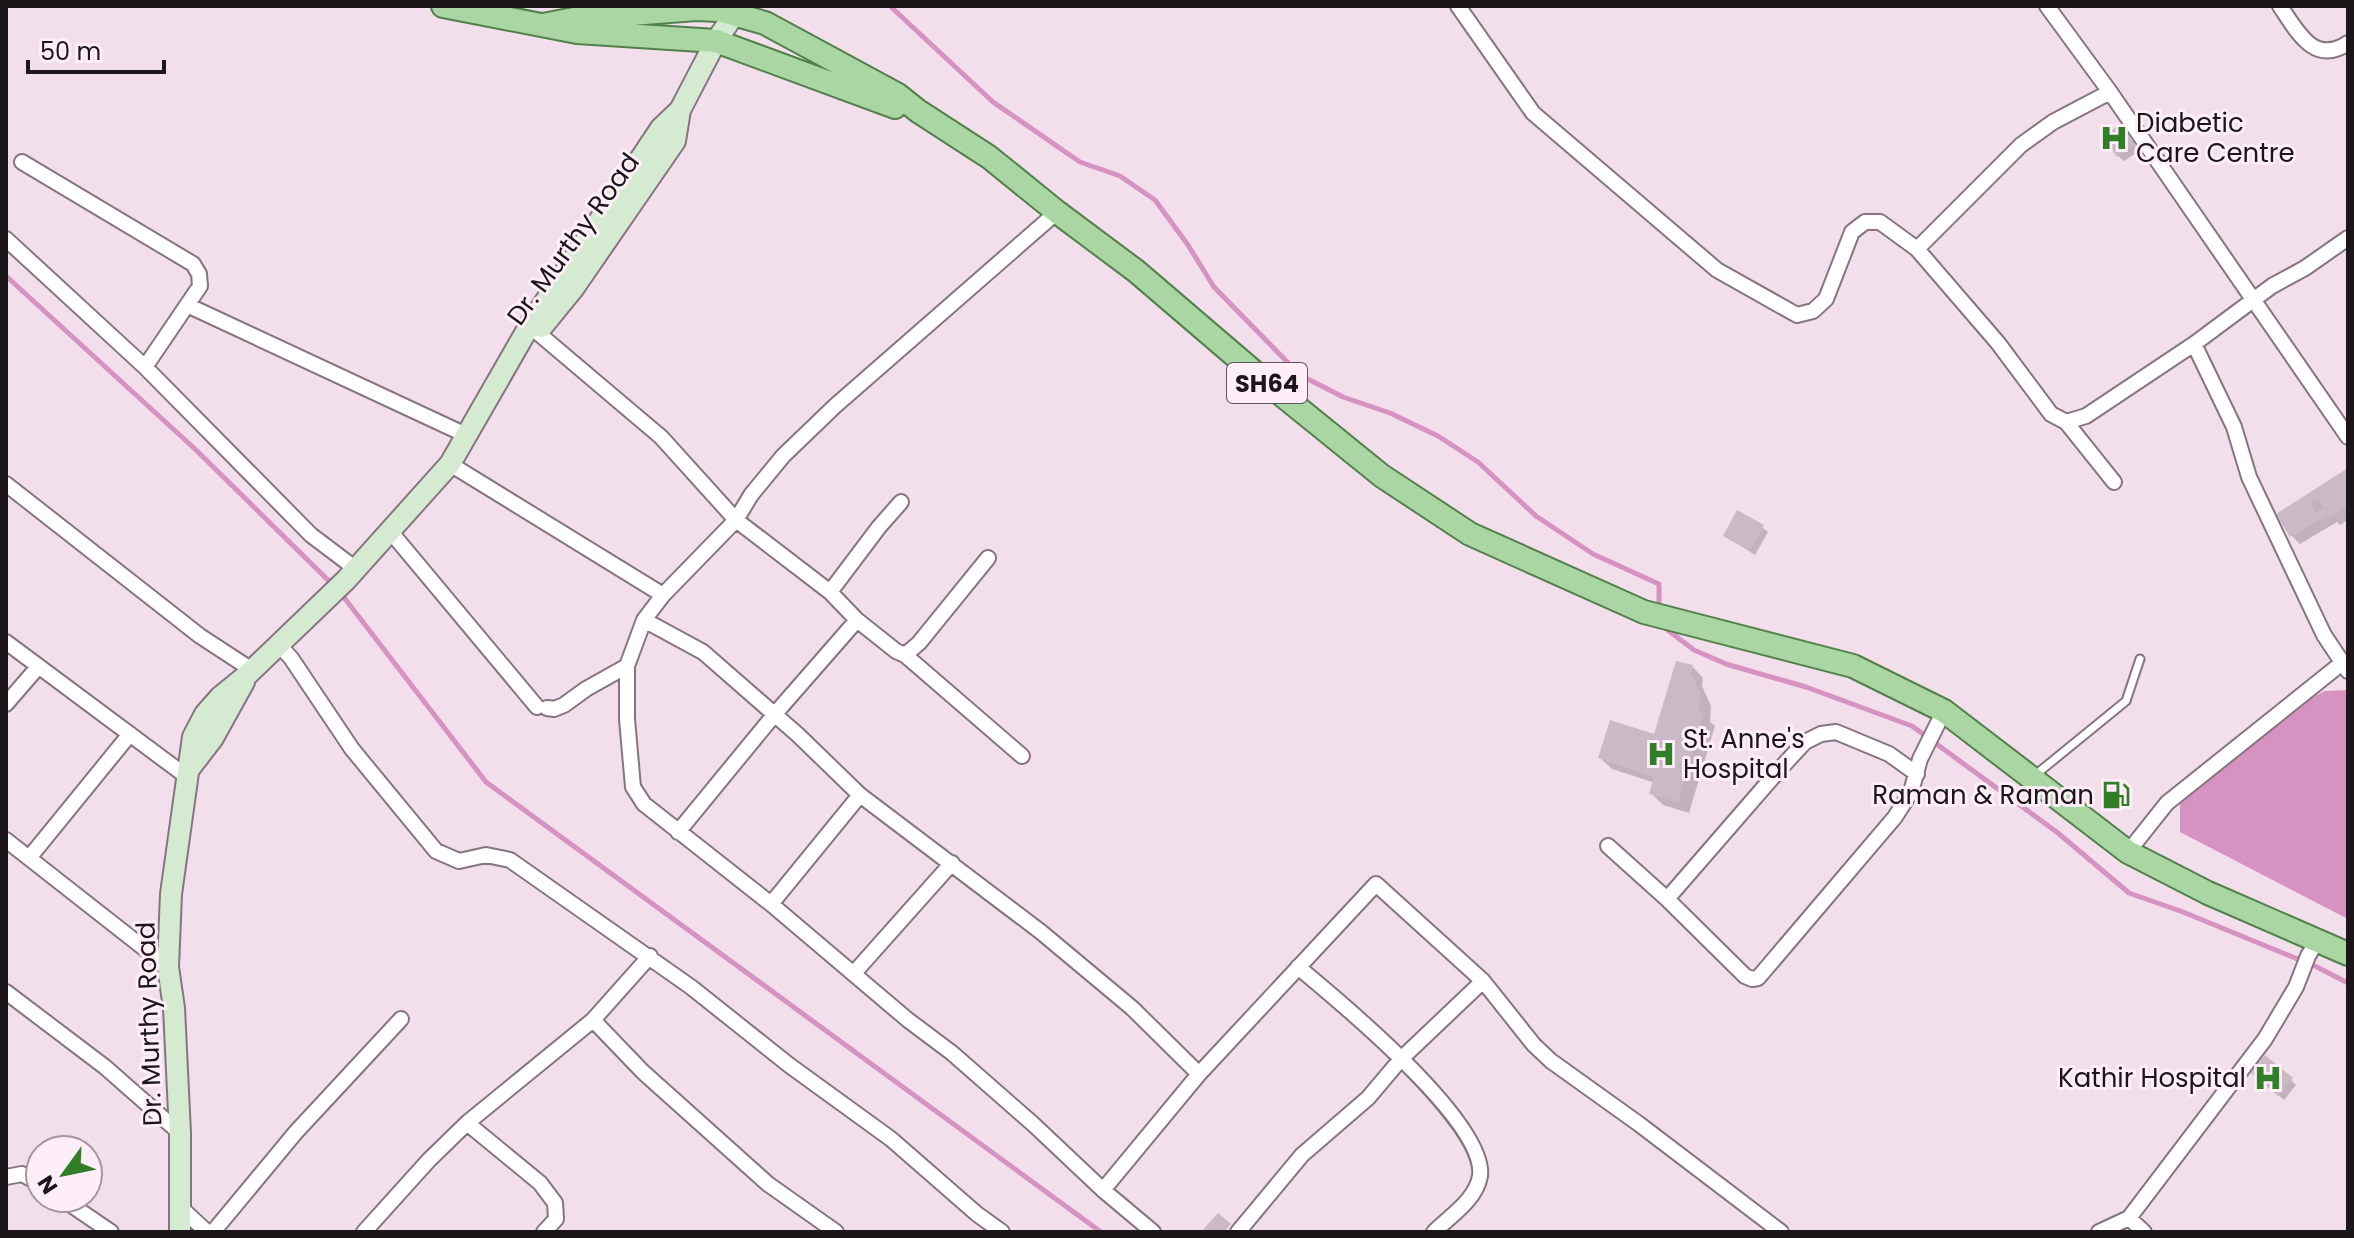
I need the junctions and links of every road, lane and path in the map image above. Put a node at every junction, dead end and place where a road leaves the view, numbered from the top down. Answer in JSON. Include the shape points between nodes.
{"nodes":[{"id":1,"x":443,"y":6,"type":"edge"},
{"id":2,"x":1458,"y":6,"type":"edge"},
{"id":3,"x":2047,"y":6,"type":"edge"},
{"id":4,"x":2280,"y":6,"type":"edge"},
{"id":5,"x":737,"y":9,"type":"edge"},
{"id":6,"x":543,"y":25,"type":"junction"},
{"id":7,"x":716,"y":41,"type":"junction"},
{"id":8,"x":2348,"y":43,"type":"edge"},
{"id":9,"x":2110,"y":92,"type":"junction"},
{"id":10,"x":680,"y":110,"type":"junction"},
{"id":11,"x":918,"y":111,"type":"junction"},
{"id":12,"x":22,"y":162,"type":"dead end"},
{"id":13,"x":1057,"y":212,"type":"junction"},
{"id":14,"x":2348,"y":238,"type":"edge"},
{"id":15,"x":6,"y":239,"type":"edge"},
{"id":16,"x":1917,"y":249,"type":"junction"},
{"id":17,"x":2254,"y":300,"type":"junction"},
{"id":18,"x":187,"y":305,"type":"junction"},
{"id":19,"x":538,"y":333,"type":"junction"},
{"id":20,"x":2194,"y":344,"type":"junction"},
{"id":21,"x":145,"y":367,"type":"junction"},
{"id":22,"x":492,"y":390,"type":"junction"},
{"id":23,"x":2066,"y":422,"type":"junction"},
{"id":24,"x":466,"y":435,"type":"junction"},
{"id":25,"x":2348,"y":437,"type":"edge"},
{"id":26,"x":450,"y":464,"type":"junction"},
{"id":27,"x":2114,"y":482,"type":"dead end"},
{"id":28,"x":6,"y":484,"type":"edge"},
{"id":29,"x":901,"y":502,"type":"dead end"},
{"id":30,"x":736,"y":520,"type":"junction"},
{"id":31,"x":390,"y":531,"type":"junction"},
{"id":32,"x":988,"y":558,"type":"dead end"},
{"id":33,"x":351,"y":574,"type":"junction"},
{"id":34,"x":830,"y":592,"type":"junction"},
{"id":35,"x":663,"y":595,"type":"junction"},
{"id":36,"x":644,"y":620,"type":"junction"},
{"id":37,"x":857,"y":620,"type":"junction"},
{"id":38,"x":6,"y":642,"type":"edge"},
{"id":39,"x":279,"y":645,"type":"junction"},
{"id":40,"x":905,"y":655,"type":"junction"},
{"id":41,"x":2140,"y":659,"type":"dead end"},
{"id":42,"x":627,"y":666,"type":"junction"},
{"id":43,"x":38,"y":667,"type":"junction"},
{"id":44,"x":2345,"y":667,"type":"edge"},
{"id":45,"x":250,"y":672,"type":"junction"},
{"id":46,"x":6,"y":704,"type":"edge"},
{"id":47,"x":1944,"y":711,"type":"junction"},
{"id":48,"x":774,"y":715,"type":"junction"},
{"id":49,"x":130,"y":734,"type":"junction"},
{"id":50,"x":1022,"y":756,"type":"dead end"},
{"id":51,"x":1919,"y":767,"type":"junction"},
{"id":52,"x":188,"y":772,"type":"junction"},
{"id":53,"x":2032,"y":778,"type":"junction"},
{"id":54,"x":860,"y":795,"type":"junction"},
{"id":55,"x":678,"y":832,"type":"junction"},
{"id":56,"x":6,"y":840,"type":"edge"},
{"id":57,"x":1608,"y":846,"type":"dead end"},
{"id":58,"x":2128,"y":852,"type":"junction"},
{"id":59,"x":29,"y":858,"type":"junction"},
{"id":60,"x":952,"y":863,"type":"junction"},
{"id":61,"x":1667,"y":899,"type":"junction"},
{"id":62,"x":771,"y":904,"type":"junction"},
{"id":63,"x":2312,"y":949,"type":"junction"},
{"id":64,"x":2348,"y":954,"type":"edge"},
{"id":65,"x":650,"y":956,"type":"junction"},
{"id":66,"x":168,"y":967,"type":"junction"},
{"id":67,"x":1298,"y":967,"type":"junction"},
{"id":68,"x":854,"y":973,"type":"junction"},
{"id":69,"x":1483,"y":981,"type":"junction"},
{"id":70,"x":6,"y":992,"type":"edge"},
{"id":71,"x":401,"y":1019,"type":"dead end"},
{"id":72,"x":593,"y":1020,"type":"junction"},
{"id":73,"x":1401,"y":1059,"type":"junction"},
{"id":74,"x":1199,"y":1074,"type":"junction"},
{"id":75,"x":467,"y":1123,"type":"junction"},
{"id":76,"x":180,"y":1133,"type":"junction"},
{"id":77,"x":1103,"y":1190,"type":"junction"},
{"id":78,"x":180,"y":1207,"type":"junction"},
{"id":79,"x":85,"y":1214,"type":"edge"},
{"id":80,"x":2129,"y":1218,"type":"junction"},
{"id":81,"x":111,"y":1232,"type":"edge"},
{"id":82,"x":180,"y":1232,"type":"edge"},
{"id":83,"x":210,"y":1232,"type":"edge"},
{"id":84,"x":364,"y":1232,"type":"edge"},
{"id":85,"x":544,"y":1232,"type":"edge"},
{"id":86,"x":836,"y":1232,"type":"edge"},
{"id":87,"x":1002,"y":1232,"type":"edge"},
{"id":88,"x":1153,"y":1232,"type":"edge"},
{"id":89,"x":1238,"y":1232,"type":"edge"},
{"id":90,"x":1434,"y":1232,"type":"edge"},
{"id":91,"x":1781,"y":1232,"type":"edge"},
{"id":92,"x":2099,"y":1232,"type":"edge"},
{"id":93,"x":2144,"y":1232,"type":"edge"}],
"edges":[{"from":1,"to":6,"type":"main road","number":"SH64"},
{"from":2,"to":16,"type":"street","via":[[1533,113],[1717,270],[1797,315],[1813,311],[1826,299],[1852,232],[1865,222],[1880,222]]},
{"from":3,"to":9,"type":"street"},
{"from":4,"to":8,"type":"street","via":[[2300,37],[2317,50],[2337,51]]},
{"from":5,"to":6,"type":"main road","number":"SH64","via":[[579,18]]},
{"from":5,"to":7,"type":"main road","name":"Dr. Murthy Road"},
{"from":5,"to":11,"type":"main road","number":"SH64","via":[[898,95]]},
{"from":6,"to":7,"type":"main road","number":"SH64"},
{"from":7,"to":10,"type":"main road","name":"Dr. Murthy Road"},
{"from":7,"to":11,"type":"main road","number":"SH64"},
{"from":9,"to":16,"type":"street","via":[[2021,145]]},
{"from":9,"to":17,"type":"street"},
{"from":10,"to":19,"type":"main road","name":"Dr. Murthy Road","via":[[675,141]]},
{"from":10,"to":22,"type":"main road","name":"Dr. Murthy Road","via":[[652,141]]},
{"from":11,"to":13,"type":"main road","number":"SH64","via":[[989,157]]},
{"from":12,"to":18,"type":"street","via":[[193,264],[200,286]]},
{"from":13,"to":30,"type":"street","via":[[793,446]]},
{"from":13,"to":47,"type":"main road","number":"SH64","via":[[1136,271],[1382,476],[1470,534],[1644,612],[1853,666]]},
{"from":14,"to":17,"type":"street"},
{"from":15,"to":21,"type":"street"},
{"from":16,"to":23,"type":"street","via":[[2051,414]]},
{"from":17,"to":20,"type":"street"},
{"from":17,"to":25,"type":"street"},
{"from":18,"to":21,"type":"street"},
{"from":18,"to":24,"type":"street"},
{"from":19,"to":22,"type":"main road","name":"Dr. Murthy Road"},
{"from":19,"to":30,"type":"street","via":[[661,437]]},
{"from":20,"to":23,"type":"street","via":[[2086,416]]},
{"from":20,"to":44,"type":"street","via":[[2234,427],[2249,477],[2324,635]]},
{"from":21,"to":33,"type":"street"},
{"from":22,"to":24,"type":"main road","name":"Dr. Murthy Road"},
{"from":23,"to":27,"type":"street"},
{"from":24,"to":26,"type":"main road","name":"Dr. Murthy Road"},
{"from":26,"to":31,"type":"main road","name":"Dr. Murthy Road"},
{"from":26,"to":35,"type":"street"},
{"from":28,"to":45,"type":"street"},
{"from":29,"to":34,"type":"street"},
{"from":30,"to":34,"type":"street"},
{"from":30,"to":35,"type":"street"},
{"from":31,"to":33,"type":"main road","name":"Dr. Murthy Road"},
{"from":31,"to":42,"type":"street","via":[[542,708],[564,705]]},
{"from":32,"to":40,"type":"street"},
{"from":33,"to":39,"type":"main road","name":"Dr. Murthy Road"},
{"from":34,"to":37,"type":"street"},
{"from":35,"to":36,"type":"street"},
{"from":36,"to":42,"type":"street"},
{"from":36,"to":48,"type":"street","via":[[703,652]]},
{"from":37,"to":40,"type":"street"},
{"from":37,"to":48,"type":"street"},
{"from":38,"to":43,"type":"street"},
{"from":39,"to":45,"type":"main road","name":"Dr. Murthy Road"},
{"from":39,"to":65,"type":"street","via":[[352,749],[436,851],[459,861],[486,855],[510,860]]},
{"from":40,"to":50,"type":"street"},
{"from":41,"to":53,"type":"lane","via":[[2126,701]]},
{"from":42,"to":55,"type":"street","via":[[633,787],[644,804]]},
{"from":43,"to":46,"type":"street"},
{"from":43,"to":49,"type":"street"},
{"from":44,"to":58,"type":"street","via":[[2167,803]]},
{"from":45,"to":52,"type":"main road","name":"Dr. Murthy Road"},
{"from":47,"to":51,"type":"street"},
{"from":47,"to":53,"type":"main road","number":"SH64"},
{"from":48,"to":54,"type":"street"},
{"from":48,"to":55,"type":"street"},
{"from":49,"to":52,"type":"street"},
{"from":49,"to":59,"type":"street"},
{"from":51,"to":61,"type":"street","via":[[1836,732],[1805,742]]},
{"from":51,"to":61,"type":"street","via":[[1895,817],[1758,978],[1745,976]]},
{"from":52,"to":66,"type":"main road","name":"Dr. Murthy Road","via":[[171,894]]},
{"from":53,"to":58,"type":"main road","number":"SH64"},
{"from":54,"to":60,"type":"street"},
{"from":54,"to":62,"type":"street"},
{"from":55,"to":62,"type":"street"},
{"from":56,"to":59,"type":"street"},
{"from":57,"to":61,"type":"street"},
{"from":58,"to":63,"type":"main road","number":"SH64"},
{"from":59,"to":66,"type":"street"},
{"from":60,"to":68,"type":"street"},
{"from":60,"to":74,"type":"street","via":[[1132,1008]]},
{"from":62,"to":68,"type":"street"},
{"from":63,"to":64,"type":"main road","number":"SH64"},
{"from":63,"to":80,"type":"street","via":[[2265,1039]]},
{"from":65,"to":72,"type":"street"},
{"from":65,"to":87,"type":"street","via":[[891,1139]]},
{"from":66,"to":76,"type":"main road","name":"Dr. Murthy Road"},
{"from":67,"to":69,"type":"street","via":[[1376,884]]},
{"from":67,"to":73,"type":"street"},
{"from":67,"to":74,"type":"street"},
{"from":68,"to":77,"type":"street","via":[[952,1053]]},
{"from":69,"to":73,"type":"street"},
{"from":69,"to":91,"type":"street","via":[[1551,1061]]},
{"from":70,"to":76,"type":"street","via":[[105,1067]]},
{"from":71,"to":83,"type":"street"},
{"from":72,"to":75,"type":"street"},
{"from":72,"to":86,"type":"street","via":[[768,1184]]},
{"from":73,"to":89,"type":"street","via":[[1368,1098],[1302,1155]]},
{"from":73,"to":90,"type":"street","via":[[1445,1105],[1478,1156],[1474,1194]]},
{"from":74,"to":77,"type":"street"},
{"from":75,"to":84,"type":"street"},
{"from":75,"to":85,"type":"street","via":[[540,1183],[555,1203],[556,1219]]},
{"from":76,"to":78,"type":"main road","name":"Dr. Murthy Road"},
{"from":77,"to":88,"type":"street"},
{"from":78,"to":82,"type":"main road","name":"Dr. Murthy Road"},
{"from":78,"to":83,"type":"street"},
{"from":79,"to":81,"type":"street"},
{"from":80,"to":92,"type":"street"},
{"from":80,"to":93,"type":"street"}]}
